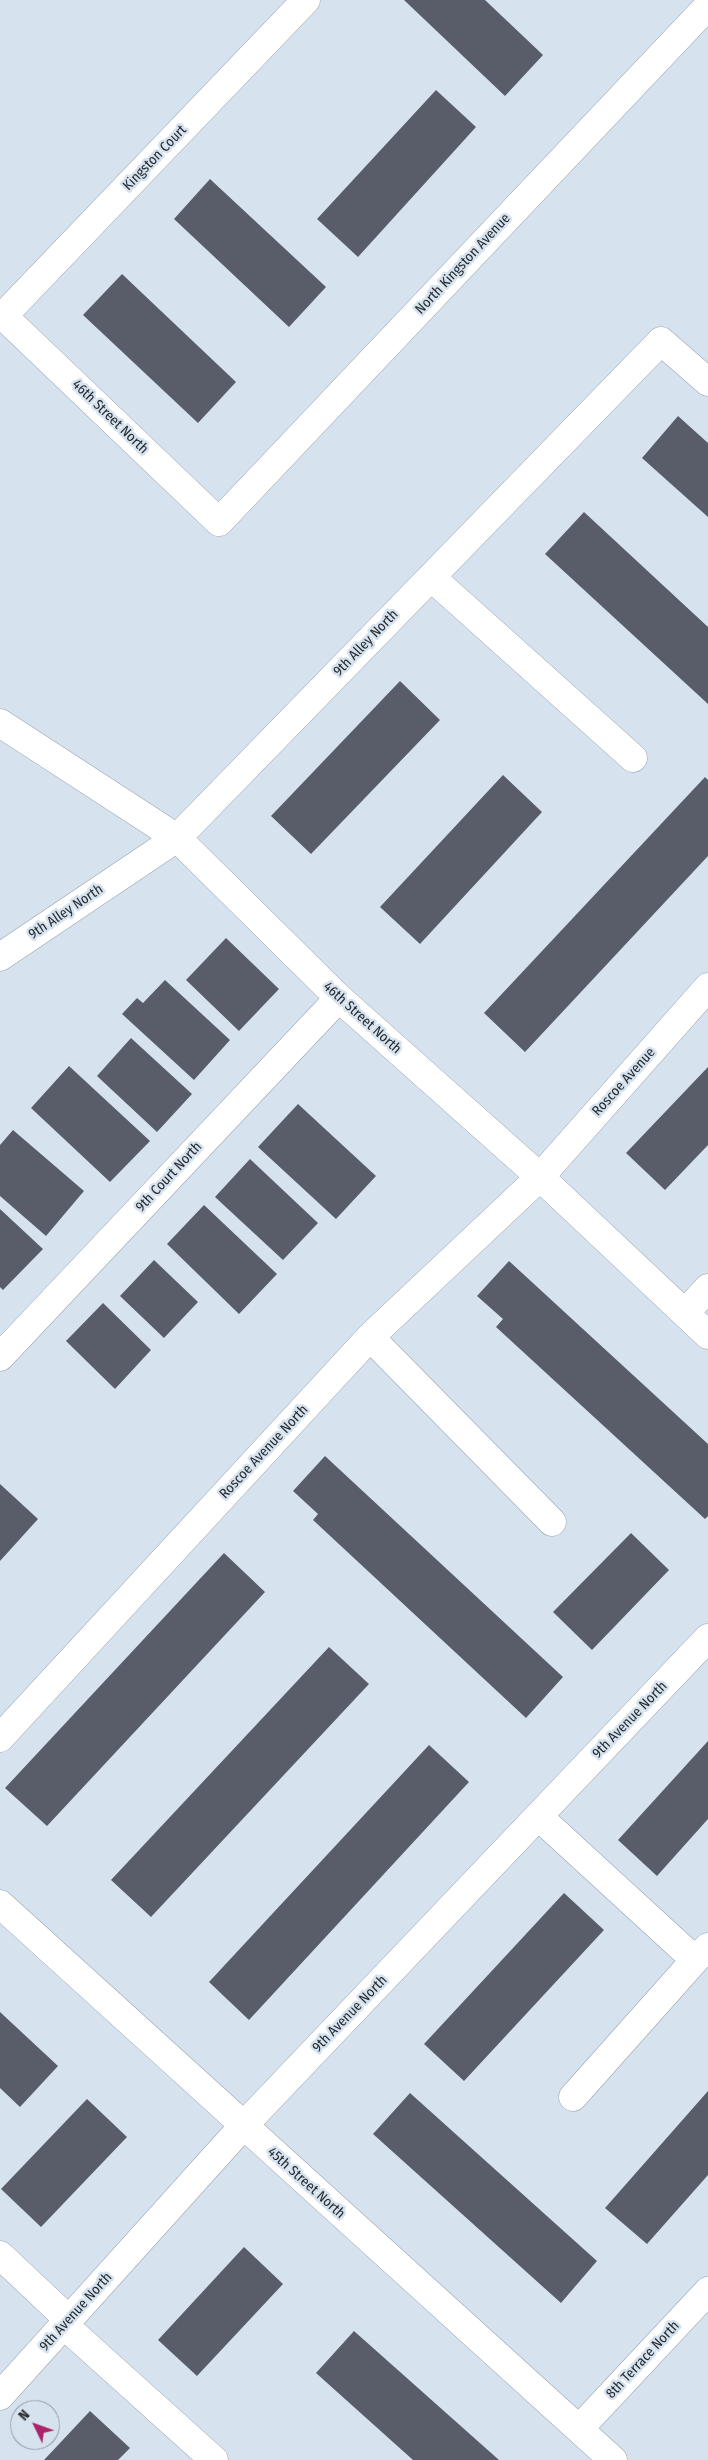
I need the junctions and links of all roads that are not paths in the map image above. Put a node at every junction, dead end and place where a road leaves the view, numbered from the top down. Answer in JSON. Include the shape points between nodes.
{"nodes":[{"id":1,"x":306,"y":0,"type":"edge"},
{"id":2,"x":708,"y":6,"type":"edge"},
{"id":3,"x":2,"y":314,"type":"edge"},
{"id":4,"x":708,"y":382,"type":"edge"},
{"id":5,"x":219,"y":522,"type":"joint"},
{"id":6,"x":431,"y":577,"type":"junction"},
{"id":7,"x":0,"y":723,"type":"edge"},
{"id":8,"x":633,"y":758,"type":"dead end"},
{"id":9,"x":177,"y":838,"type":"junction"},
{"id":10,"x":0,"y":957,"type":"edge"},
{"id":11,"x":708,"y":987,"type":"edge"},
{"id":12,"x":338,"y":998,"type":"junction"},
{"id":13,"x":540,"y":1177,"type":"junction"},
{"id":14,"x":708,"y":1288,"type":"edge"},
{"id":15,"x":686,"y":1312,"type":"junction"},
{"id":16,"x":708,"y":1335,"type":"edge"},
{"id":17,"x":370,"y":1337,"type":"junction"},
{"id":18,"x":0,"y":1357,"type":"edge"},
{"id":19,"x":552,"y":1522,"type":"dead end"},
{"id":20,"x":708,"y":1638,"type":"edge"},
{"id":21,"x":0,"y":1738,"type":"edge"},
{"id":22,"x":538,"y":1816,"type":"junction"},
{"id":23,"x":0,"y":1904,"type":"edge"},
{"id":24,"x":701,"y":1954,"type":"edge"},
{"id":25,"x":573,"y":2098,"type":"dead end"},
{"id":26,"x":244,"y":2126,"type":"junction"},
{"id":27,"x":0,"y":2255,"type":"edge"},
{"id":28,"x":708,"y":2291,"type":"edge"},
{"id":29,"x":66,"y":2323,"type":"junction"},
{"id":30,"x":0,"y":2396,"type":"edge"},
{"id":31,"x":578,"y":2429,"type":"junction"},
{"id":32,"x":214,"y":2460,"type":"edge"},
{"id":33,"x":613,"y":2460,"type":"edge"}],
"edges":[{"from":1,"to":3,"type":"street","name":"Kingston Court"},
{"from":2,"to":5,"type":"street","name":"North Kingston Avenue"},
{"from":3,"to":5,"type":"street","name":"46th Street North"},
{"from":4,"to":6,"type":"street","name":"9th Alley North","via":[[661,341]]},
{"from":6,"to":8,"type":"street"},
{"from":6,"to":9,"type":"street","name":"9th Alley North"},
{"from":7,"to":9,"type":"street","name":"46th Street North"},
{"from":9,"to":10,"type":"street","name":"9th Alley North"},
{"from":9,"to":12,"type":"street","name":"46th Street North"},
{"from":11,"to":13,"type":"street","name":"Roscoe Avenue"},
{"from":12,"to":13,"type":"street","name":"46th Street North"},
{"from":12,"to":18,"type":"street","name":"9th Court North"},
{"from":13,"to":15,"type":"street","name":"46th Street North"},
{"from":13,"to":17,"type":"street","name":"Roscoe Avenue North"},
{"from":14,"to":15,"type":"street"},
{"from":15,"to":16,"type":"street","name":"46th Street North"},
{"from":17,"to":19,"type":"street"},
{"from":17,"to":21,"type":"street","name":"Roscoe Avenue North"},
{"from":20,"to":22,"type":"street","name":"9th Avenue North"},
{"from":22,"to":24,"type":"street"},
{"from":22,"to":26,"type":"street","name":"9th Avenue North"},
{"from":23,"to":26,"type":"street","name":"45th Street North"},
{"from":24,"to":25,"type":"street"},
{"from":26,"to":29,"type":"street","name":"9th Avenue North"},
{"from":26,"to":31,"type":"street","name":"45th Street North"},
{"from":27,"to":29,"type":"street"},
{"from":28,"to":31,"type":"street","name":"8th Terrace North"},
{"from":29,"to":30,"type":"street","name":"9th Avenue North"},
{"from":29,"to":32,"type":"street"},
{"from":31,"to":33,"type":"street","name":"45th Street North"}]}
